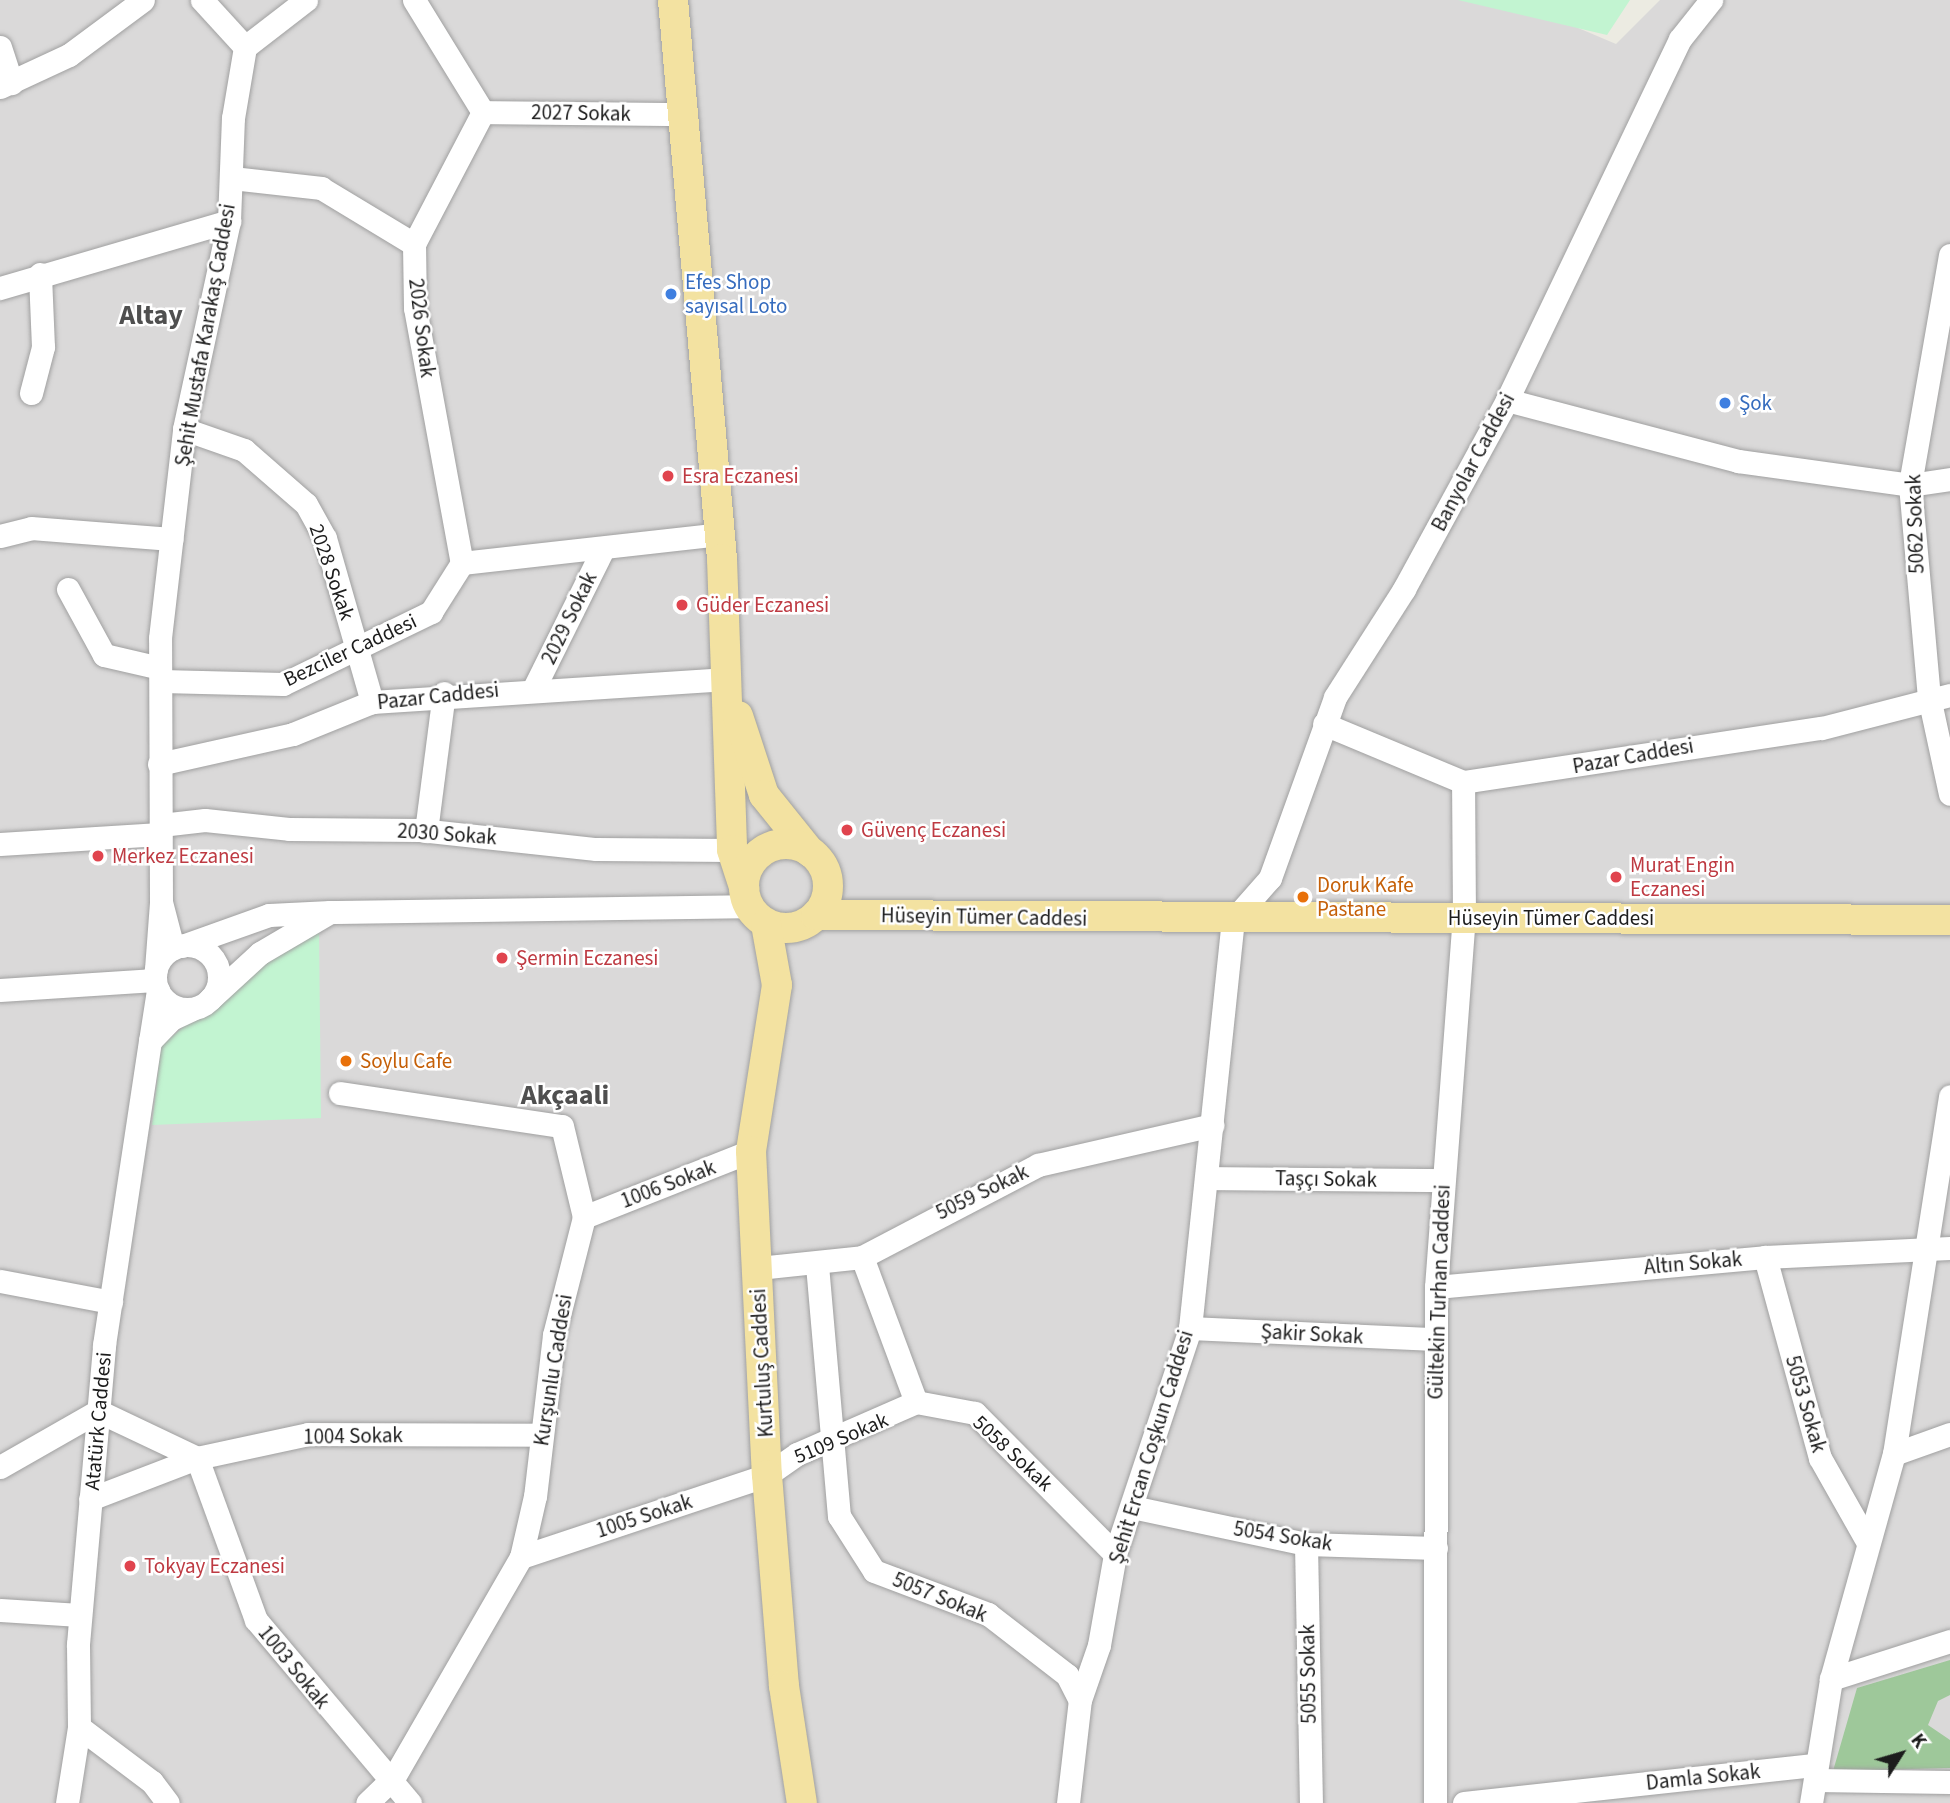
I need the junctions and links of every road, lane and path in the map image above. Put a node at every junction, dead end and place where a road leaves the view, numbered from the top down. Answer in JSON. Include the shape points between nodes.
{"nodes":[{"id":1,"x":143,"y":0,"type":"edge"},
{"id":2,"x":202,"y":0,"type":"edge"},
{"id":3,"x":306,"y":0,"type":"edge"},
{"id":4,"x":414,"y":0,"type":"edge"},
{"id":5,"x":673,"y":0,"type":"edge"},
{"id":6,"x":1711,"y":0,"type":"edge"},
{"id":7,"x":0,"y":47,"type":"edge"},
{"id":8,"x":245,"y":47,"type":"junction"},
{"id":9,"x":6,"y":85,"type":"edge"},
{"id":10,"x":483,"y":112,"type":"junction"},
{"id":11,"x":680,"y":114,"type":"junction"},
{"id":12,"x":232,"y":178,"type":"junction"},
{"id":13,"x":229,"y":221,"type":"junction"},
{"id":14,"x":414,"y":244,"type":"junction"},
{"id":15,"x":1950,"y":255,"type":"edge"},
{"id":16,"x":40,"y":274,"type":"junction"},
{"id":17,"x":0,"y":288,"type":"edge"},
{"id":18,"x":31,"y":393,"type":"dead end"},
{"id":19,"x":1507,"y":400,"type":"junction"},
{"id":20,"x":184,"y":429,"type":"junction"},
{"id":21,"x":1950,"y":479,"type":"edge"},
{"id":22,"x":1910,"y":485,"type":"junction"},
{"id":23,"x":719,"y":534,"type":"junction"},
{"id":24,"x":0,"y":536,"type":"edge"},
{"id":25,"x":172,"y":539,"type":"junction"},
{"id":26,"x":603,"y":549,"type":"junction"},
{"id":27,"x":462,"y":563,"type":"junction"},
{"id":28,"x":68,"y":589,"type":"dead end"},
{"id":29,"x":356,"y":645,"type":"junction"},
{"id":30,"x":161,"y":674,"type":"junction"},
{"id":31,"x":727,"y":679,"type":"junction"},
{"id":32,"x":534,"y":688,"type":"junction"},
{"id":33,"x":444,"y":693,"type":"junction"},
{"id":34,"x":1940,"y":696,"type":"edge"},
{"id":35,"x":372,"y":702,"type":"junction"},
{"id":36,"x":1324,"y":724,"type":"junction"},
{"id":37,"x":159,"y":764,"type":"junction"},
{"id":38,"x":1463,"y":782,"type":"junction"},
{"id":39,"x":1950,"y":794,"type":"edge"},
{"id":40,"x":160,"y":830,"type":"junction"},
{"id":41,"x":426,"y":831,"type":"junction"},
{"id":42,"x":0,"y":844,"type":"edge"},
{"id":43,"x":732,"y":850,"type":"junction"},
{"id":44,"x":818,"y":864,"type":"junction"},
{"id":45,"x":161,"y":902,"type":"junction"},
{"id":46,"x":753,"y":906,"type":"junction"},
{"id":47,"x":330,"y":912,"type":"junction"},
{"id":48,"x":816,"y":915,"type":"junction"},
{"id":49,"x":912,"y":917,"type":"junction"},
{"id":50,"x":1464,"y":917,"type":"junction"},
{"id":51,"x":1233,"y":920,"type":"junction"},
{"id":52,"x":1950,"y":920,"type":"edge"},
{"id":53,"x":177,"y":947,"type":"junction"},
{"id":54,"x":156,"y":980,"type":"junction"},
{"id":55,"x":0,"y":990,"type":"edge"},
{"id":56,"x":201,"y":1004,"type":"junction"},
{"id":57,"x":150,"y":1041,"type":"junction"},
{"id":58,"x":341,"y":1093,"type":"dead end"},
{"id":59,"x":1950,"y":1096,"type":"edge"},
{"id":60,"x":1212,"y":1125,"type":"junction"},
{"id":61,"x":751,"y":1151,"type":"junction"},
{"id":62,"x":1210,"y":1178,"type":"junction"},
{"id":63,"x":1443,"y":1180,"type":"junction"},
{"id":64,"x":584,"y":1217,"type":"junction"},
{"id":65,"x":1950,"y":1248,"type":"edge"},
{"id":66,"x":1926,"y":1250,"type":"junction"},
{"id":67,"x":862,"y":1256,"type":"junction"},
{"id":68,"x":1765,"y":1257,"type":"junction"},
{"id":69,"x":817,"y":1265,"type":"junction"},
{"id":70,"x":758,"y":1268,"type":"junction"},
{"id":71,"x":0,"y":1281,"type":"edge"},
{"id":72,"x":1436,"y":1287,"type":"junction"},
{"id":73,"x":111,"y":1302,"type":"junction"},
{"id":74,"x":1190,"y":1328,"type":"junction"},
{"id":75,"x":1435,"y":1339,"type":"junction"},
{"id":76,"x":916,"y":1402,"type":"junction"},
{"id":77,"x":98,"y":1411,"type":"junction"},
{"id":78,"x":541,"y":1434,"type":"junction"},
{"id":79,"x":1950,"y":1434,"type":"edge"},
{"id":80,"x":828,"y":1438,"type":"junction"},
{"id":81,"x":1894,"y":1454,"type":"junction"},
{"id":82,"x":197,"y":1458,"type":"junction"},
{"id":83,"x":0,"y":1468,"type":"edge"},
{"id":84,"x":767,"y":1475,"type":"junction"},
{"id":85,"x":90,"y":1499,"type":"junction"},
{"id":86,"x":1132,"y":1507,"type":"junction"},
{"id":87,"x":1868,"y":1543,"type":"junction"},
{"id":88,"x":1306,"y":1544,"type":"junction"},
{"id":89,"x":1436,"y":1548,"type":"junction"},
{"id":90,"x":1115,"y":1553,"type":"junction"},
{"id":91,"x":521,"y":1557,"type":"junction"},
{"id":92,"x":0,"y":1610,"type":"edge"},
{"id":93,"x":80,"y":1615,"type":"junction"},
{"id":94,"x":1950,"y":1641,"type":"edge"},
{"id":95,"x":1831,"y":1679,"type":"junction"},
{"id":96,"x":1080,"y":1700,"type":"junction"},
{"id":97,"x":79,"y":1727,"type":"junction"},
{"id":98,"x":1815,"y":1773,"type":"junction"},
{"id":99,"x":394,"y":1777,"type":"junction"},
{"id":100,"x":1950,"y":1782,"type":"edge"},
{"id":101,"x":67,"y":1803,"type":"edge"},
{"id":102,"x":168,"y":1803,"type":"edge"},
{"id":103,"x":367,"y":1803,"type":"edge"},
{"id":104,"x":410,"y":1803,"type":"edge"},
{"id":105,"x":802,"y":1803,"type":"edge"},
{"id":106,"x":1069,"y":1803,"type":"edge"},
{"id":107,"x":1311,"y":1803,"type":"edge"},
{"id":108,"x":1435,"y":1803,"type":"edge"},
{"id":109,"x":1464,"y":1803,"type":"edge"},
{"id":110,"x":1811,"y":1803,"type":"edge"}],
"edges":[{"from":1,"to":9,"type":"street","via":[[69,55]]},
{"from":2,"to":8,"type":"street"},
{"from":3,"to":8,"type":"street"},
{"from":4,"to":10,"type":"street"},
{"from":5,"to":11,"type":"main road"},
{"from":6,"to":19,"type":"street","name":"Banyolar Caddesi","via":[[1674,51]]},
{"from":7,"to":9,"type":"street"},
{"from":8,"to":12,"type":"street","name":"Şehit Mustafa Karakaş Caddesi"},
{"from":10,"to":11,"type":"street","name":"2027 Sokak"},
{"from":10,"to":14,"type":"street","name":"2026 Sokak"},
{"from":11,"to":23,"type":"main road"},
{"from":12,"to":13,"type":"street","name":"Şehit Mustafa Karakaş Caddesi"},
{"from":12,"to":14,"type":"street","via":[[321,188]]},
{"from":13,"to":16,"type":"street"},
{"from":13,"to":20,"type":"street","name":"Şehit Mustafa Karakaş Caddesi"},
{"from":14,"to":27,"type":"street","name":"2026 Sokak","via":[[415,308]]},
{"from":15,"to":22,"type":"street","name":"5062 Sokak"},
{"from":16,"to":17,"type":"street"},
{"from":16,"to":18,"type":"street","via":[[43,347]]},
{"from":19,"to":22,"type":"street","via":[[1673,448]]},
{"from":19,"to":36,"type":"street","name":"Banyolar Caddesi"},
{"from":20,"to":25,"type":"street","name":"Şehit Mustafa Karakaş Caddesi"},
{"from":20,"to":29,"type":"street","name":"2028 Sokak","via":[[244,450],[306,504],[325,538]]},
{"from":21,"to":22,"type":"street"},
{"from":22,"to":34,"type":"street","name":"5062 Sokak"},
{"from":23,"to":26,"type":"street"},
{"from":23,"to":31,"type":"main road"},
{"from":24,"to":25,"type":"street","via":[[31,528]]},
{"from":25,"to":30,"type":"street","name":"Şehit Mustafa Karakaş Caddesi"},
{"from":26,"to":27,"type":"street"},
{"from":26,"to":32,"type":"street","name":"2029 Sokak"},
{"from":27,"to":29,"type":"street","name":"Bezciler Caddesi","via":[[431,612]]},
{"from":28,"to":30,"type":"street","name":"Bezciler Caddesi","via":[[104,655]]},
{"from":29,"to":30,"type":"street","name":"Bezciler Caddesi","via":[[283,684]]},
{"from":29,"to":35,"type":"street","name":"2028 Sokak"},
{"from":30,"to":37,"type":"street","name":"Şehit Mustafa Karakaş Caddesi"},
{"from":31,"to":32,"type":"street","name":"Pazar Caddesi"},
{"from":31,"to":43,"type":"main road","name":"Kurtuluş Caddesi"},
{"from":31,"to":44,"type":"main road","via":[[764,795]]},
{"from":32,"to":33,"type":"street","name":"Pazar Caddesi"},
{"from":33,"to":35,"type":"street","name":"Pazar Caddesi"},
{"from":33,"to":41,"type":"street"},
{"from":34,"to":38,"type":"street","name":"Pazar Caddesi","via":[[1822,727]]},
{"from":34,"to":39,"type":"street","name":"5062 Sokak"},
{"from":35,"to":37,"type":"street","name":"Pazar Caddesi","via":[[293,734]]},
{"from":36,"to":38,"type":"street"},
{"from":36,"to":51,"type":"street","name":"Banyolar Caddesi","via":[[1270,878]]},
{"from":37,"to":40,"type":"street","name":"Şehit Mustafa Karakaş Caddesi"},
{"from":38,"to":50,"type":"street","name":"Gültekin Turhan Caddesi"},
{"from":40,"to":41,"type":"street","name":"2030 Sokak","via":[[205,820],[289,829]]},
{"from":40,"to":42,"type":"street","name":"2030 Sokak"},
{"from":40,"to":45,"type":"street","name":"Şehit Mustafa Karakaş Caddesi"},
{"from":41,"to":43,"type":"street","name":"2030 Sokak","via":[[596,849]]},
{"from":43,"to":46,"type":"main road","name":"Kurtuluş Caddesi"},
{"from":44,"to":46,"type":"main road","via":[[797,846],[769,848],[749,867]]},
{"from":44,"to":48,"type":"main road"},
{"from":44,"to":49,"type":"main road"},
{"from":45,"to":53,"type":"street"},
{"from":45,"to":54,"type":"street","name":"Atatürk Caddesi"},
{"from":46,"to":47,"type":"street"},
{"from":46,"to":48,"type":"main road","via":[[791,928]]},
{"from":46,"to":61,"type":"main road","name":"Kurtuluş Caddesi","via":[[777,985]]},
{"from":47,"to":53,"type":"street","via":[[268,915]]},
{"from":47,"to":56,"type":"street","via":[[260,953]]},
{"from":48,"to":49,"type":"main road","name":"Hüseyin Tümer Caddesi"},
{"from":49,"to":51,"type":"main road","name":"Hüseyin Tümer Caddesi"},
{"from":50,"to":51,"type":"main road","name":"Hüseyin Tümer Caddesi"},
{"from":50,"to":52,"type":"main road","name":"Hüseyin Tümer Caddesi"},
{"from":50,"to":63,"type":"street","name":"Gültekin Turhan Caddesi"},
{"from":51,"to":60,"type":"street","name":"Şehit Ercan Coşkun Caddesi"},
{"from":53,"to":54,"type":"street"},
{"from":53,"to":56,"type":"street","via":[[197,947],[214,960],[219,980]]},
{"from":54,"to":55,"type":"street"},
{"from":54,"to":56,"type":"street","via":[[172,1005]]},
{"from":54,"to":57,"type":"street","name":"Atatürk Caddesi"},
{"from":56,"to":57,"type":"street","via":[[170,1019]]},
{"from":57,"to":73,"type":"street","name":"Atatürk Caddesi"},
{"from":58,"to":64,"type":"street","name":"Kurşunlu Caddesi","via":[[562,1126]]},
{"from":59,"to":66,"type":"street"},
{"from":60,"to":62,"type":"street","name":"Şehit Ercan Coşkun Caddesi"},
{"from":60,"to":67,"type":"street","name":"5059 Sokak","via":[[1038,1165]]},
{"from":61,"to":64,"type":"street","name":"1006 Sokak"},
{"from":61,"to":70,"type":"main road","name":"Kurtuluş Caddesi"},
{"from":62,"to":63,"type":"street","name":"Taşçı Sokak"},
{"from":62,"to":74,"type":"street","name":"Şehit Ercan Coşkun Caddesi"},
{"from":63,"to":72,"type":"street","name":"Gültekin Turhan Caddesi"},
{"from":64,"to":78,"type":"street","name":"Kurşunlu Caddesi","via":[[554,1335]]},
{"from":65,"to":66,"type":"street","name":"Altın Sokak"},
{"from":66,"to":68,"type":"street","name":"Altın Sokak"},
{"from":66,"to":81,"type":"street"},
{"from":67,"to":69,"type":"street","name":"5059 Sokak"},
{"from":67,"to":76,"type":"street"},
{"from":68,"to":72,"type":"street","name":"Altın Sokak"},
{"from":68,"to":87,"type":"street","name":"5053 Sokak","via":[[1819,1458]]},
{"from":69,"to":70,"type":"street","name":"5059 Sokak"},
{"from":69,"to":80,"type":"street","name":"5057 Sokak"},
{"from":70,"to":84,"type":"main road","name":"Kurtuluş Caddesi"},
{"from":71,"to":73,"type":"street"},
{"from":72,"to":75,"type":"street","name":"Gültekin Turhan Caddesi"},
{"from":73,"to":77,"type":"street","name":"Atatürk Caddesi"},
{"from":74,"to":75,"type":"street","name":"Şakir Sokak"},
{"from":74,"to":86,"type":"street","name":"Şehit Ercan Coşkun Caddesi"},
{"from":75,"to":89,"type":"street","name":"Gültekin Turhan Caddesi"},
{"from":76,"to":80,"type":"street","name":"5109 Sokak"},
{"from":76,"to":90,"type":"street","name":"5058 Sokak","via":[[975,1413]]},
{"from":77,"to":82,"type":"street"},
{"from":77,"to":83,"type":"street"},
{"from":77,"to":85,"type":"street","name":"Atatürk Caddesi"},
{"from":78,"to":82,"type":"street","name":"1004 Sokak","via":[[308,1434]]},
{"from":78,"to":91,"type":"street","name":"Kurşunlu Caddesi"},
{"from":79,"to":81,"type":"street"},
{"from":80,"to":84,"type":"street","name":"5109 Sokak"},
{"from":80,"to":96,"type":"street","name":"5057 Sokak","via":[[839,1516],[874,1570],[988,1614],[1067,1675]]},
{"from":81,"to":87,"type":"street"},
{"from":82,"to":85,"type":"street","name":"1004 Sokak"},
{"from":82,"to":99,"type":"street","name":"1003 Sokak","via":[[256,1620],[346,1732]]},
{"from":84,"to":91,"type":"street","name":"1005 Sokak"},
{"from":84,"to":105,"type":"main road","name":"Kurtuluş Caddesi","via":[[784,1686]]},
{"from":85,"to":93,"type":"street","name":"Atatürk Caddesi"},
{"from":86,"to":88,"type":"street","name":"5054 Sokak"},
{"from":86,"to":90,"type":"street","name":"Şehit Ercan Coşkun Caddesi"},
{"from":87,"to":95,"type":"street"},
{"from":88,"to":89,"type":"street","name":"5054 Sokak"},
{"from":88,"to":107,"type":"street","name":"5055 Sokak"},
{"from":89,"to":108,"type":"street","name":"Gültekin Turhan Caddesi"},
{"from":90,"to":96,"type":"street","name":"Şehit Ercan Coşkun Caddesi","via":[[1099,1645]]},
{"from":91,"to":99,"type":"street","name":"Kurşunlu Caddesi"},
{"from":92,"to":93,"type":"street"},
{"from":93,"to":97,"type":"street","name":"Atatürk Caddesi"},
{"from":94,"to":95,"type":"street"},
{"from":95,"to":98,"type":"street"},
{"from":96,"to":106,"type":"street","name":"Şehit Ercan Coşkun Caddesi"},
{"from":97,"to":101,"type":"street","name":"Atatürk Caddesi"},
{"from":97,"to":102,"type":"street","via":[[152,1782]]},
{"from":98,"to":100,"type":"street","name":"Damla Sokak"},
{"from":98,"to":109,"type":"street","name":"Damla Sokak"},
{"from":98,"to":110,"type":"street"},
{"from":99,"to":103,"type":"street","name":"Kurşunlu Caddesi"},
{"from":99,"to":104,"type":"street"}]}
